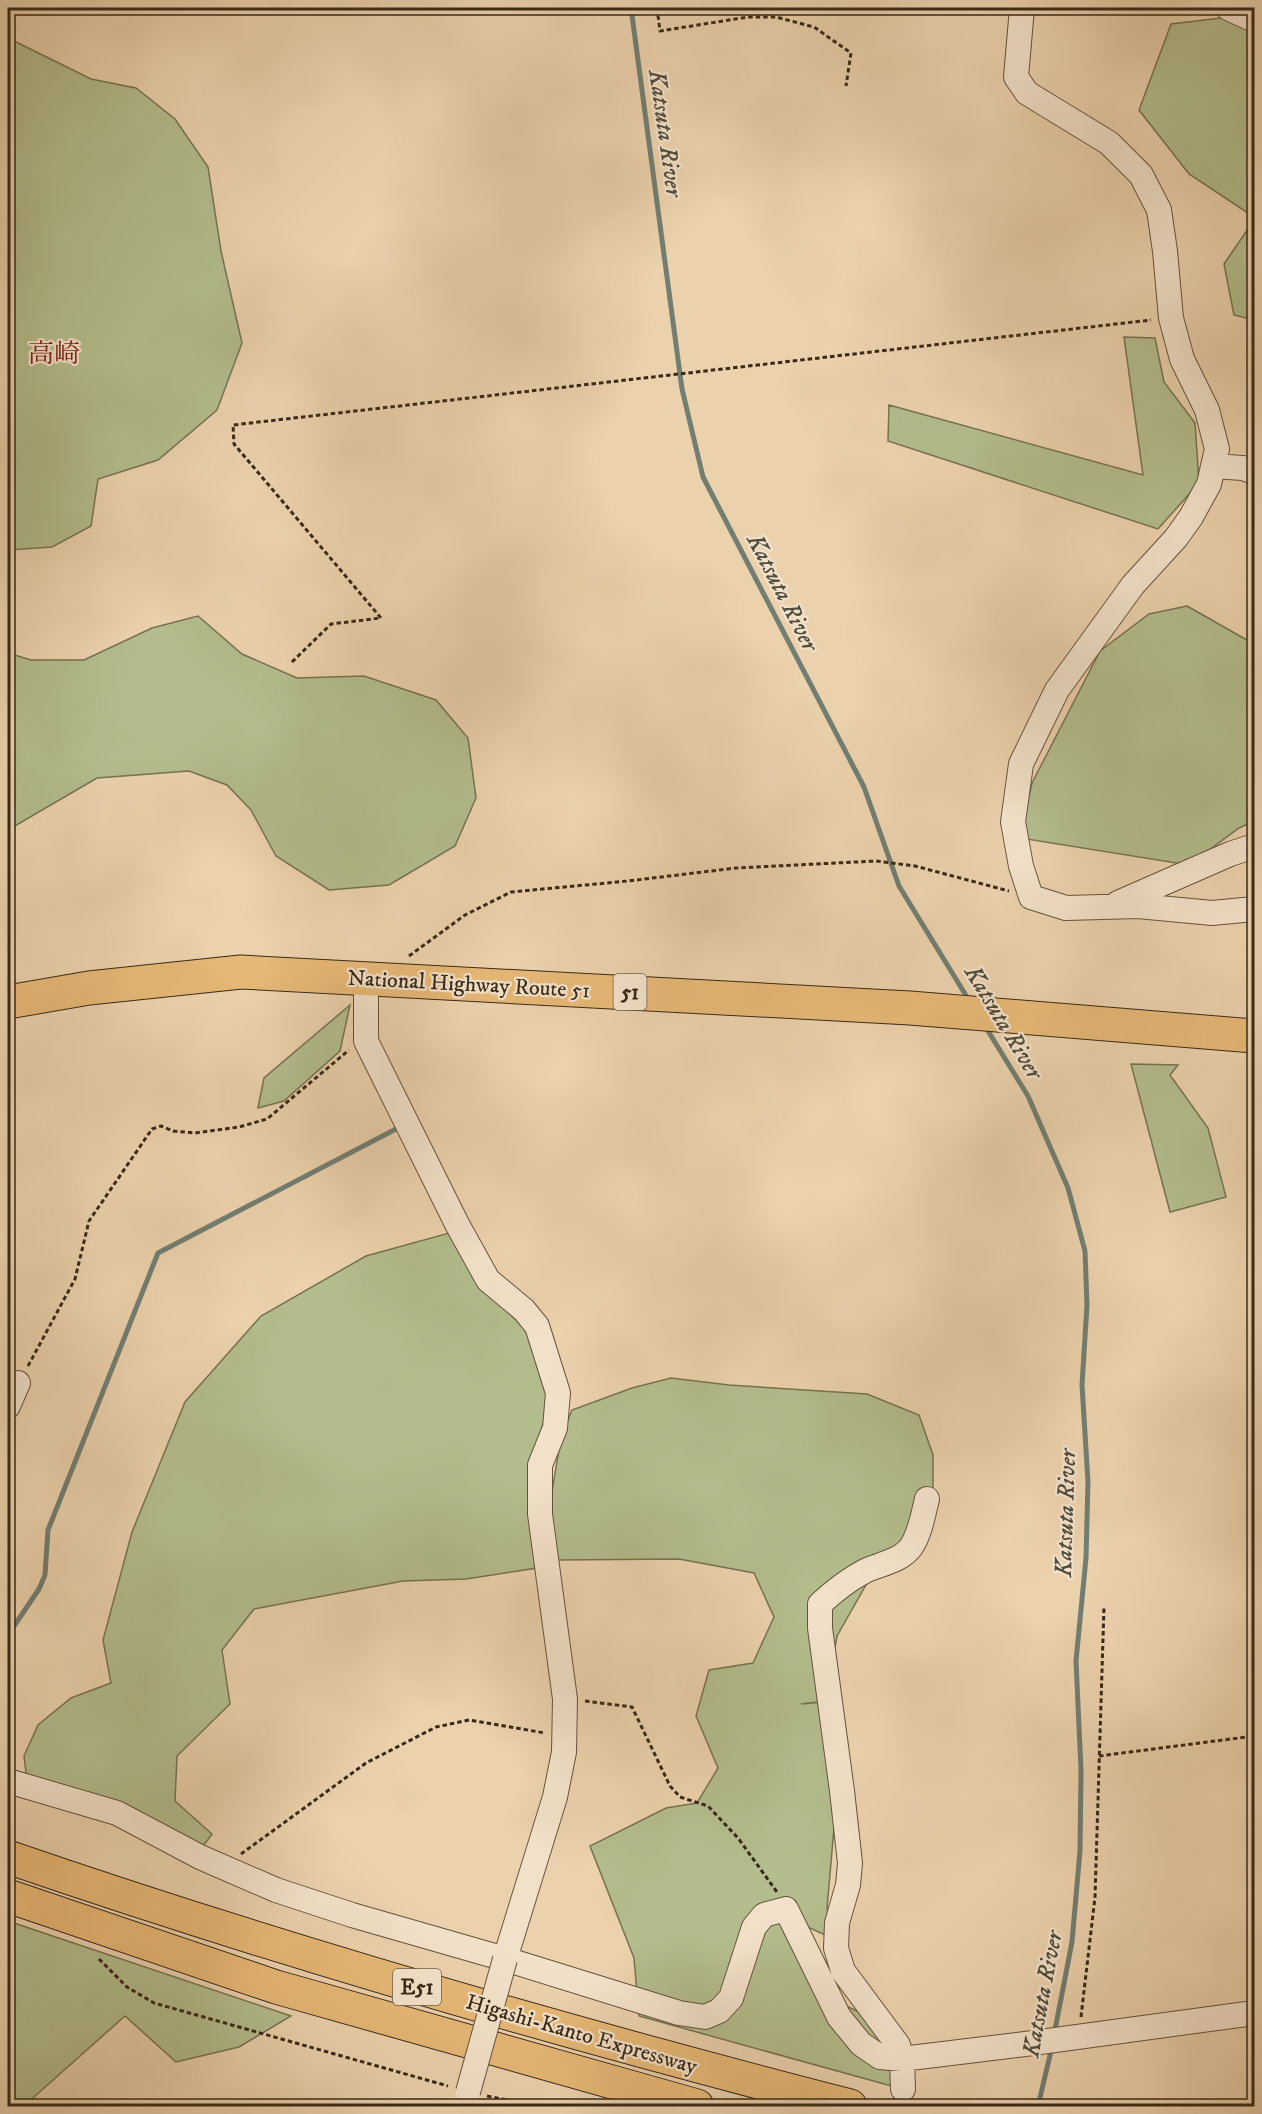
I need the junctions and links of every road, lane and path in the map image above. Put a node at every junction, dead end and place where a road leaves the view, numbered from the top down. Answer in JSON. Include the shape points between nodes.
{"nodes":[{"id":1,"x":657,"y":8,"type":"edge"},
{"id":2,"x":1022,"y":8,"type":"edge"},
{"id":3,"x":1228,"y":8,"type":"edge"},
{"id":4,"x":1254,"y":21,"type":"edge"},
{"id":5,"x":846,"y":86,"type":"dead end"},
{"id":6,"x":1171,"y":318,"type":"junction"},
{"id":7,"x":1214,"y":466,"type":"junction"},
{"id":8,"x":1254,"y":472,"type":"edge"},
{"id":9,"x":292,"y":662,"type":"dead end"},
{"id":10,"x":1254,"y":846,"type":"edge"},
{"id":11,"x":1031,"y":897,"type":"junction"},
{"id":12,"x":1108,"y":907,"type":"junction"},
{"id":13,"x":1254,"y":909,"type":"edge"},
{"id":14,"x":408,"y":957,"type":"dead end"},
{"id":15,"x":366,"y":977,"type":"junction"},
{"id":16,"x":8,"y":1002,"type":"edge"},
{"id":17,"x":366,"y":1036,"type":"junction"},
{"id":18,"x":1254,"y":1036,"type":"edge"},
{"id":19,"x":18,"y":1383,"type":"joint"},
{"id":20,"x":8,"y":1406,"type":"edge"},
{"id":21,"x":927,"y":1499,"type":"dead end"},
{"id":22,"x":1104,"y":1606,"type":"dead end"},
{"id":23,"x":565,"y":1699,"type":"junction"},
{"id":24,"x":1254,"y":1736,"type":"edge"},
{"id":25,"x":564,"y":1737,"type":"junction"},
{"id":26,"x":1098,"y":1756,"type":"junction"},
{"id":27,"x":8,"y":1781,"type":"edge"},
{"id":28,"x":8,"y":1857,"type":"edge"},
{"id":29,"x":224,"y":1867,"type":"junction"},
{"id":30,"x":8,"y":1896,"type":"edge"},
{"id":31,"x":786,"y":1909,"type":"junction"},
{"id":32,"x":99,"y":1959,"type":"dead end"},
{"id":33,"x":505,"y":1959,"type":"junction"},
{"id":34,"x":1254,"y":2013,"type":"edge"},
{"id":35,"x":1079,"y":2036,"type":"junction"},
{"id":36,"x":902,"y":2059,"type":"junction"},
{"id":37,"x":903,"y":2089,"type":"dead end"},
{"id":38,"x":466,"y":2099,"type":"edge"},
{"id":39,"x":841,"y":2104,"type":"edge"},
{"id":40,"x":537,"y":2106,"type":"edge"},
{"id":41,"x":697,"y":2106,"type":"edge"}],
"edges":[{"from":1,"to":5,"type":"path","via":[[660,31],[776,16],[814,27],[851,53]]},
{"from":2,"to":6,"type":"street","via":[[1016,77],[1027,93],[1109,143],[1141,175],[1159,210]]},
{"from":3,"to":4,"type":"street"},
{"from":6,"to":7,"type":"street","via":[[1182,358],[1207,410],[1217,449]]},
{"from":6,"to":9,"type":"path","via":[[233,425],[234,444],[381,618],[331,624]]},
{"from":7,"to":8,"type":"street"},
{"from":7,"to":11,"type":"street","via":[[1191,517],[1134,585],[1057,690],[1021,764],[1013,822]]},
{"from":10,"to":12,"type":"street"},
{"from":11,"to":12,"type":"street","via":[[1066,908]]},
{"from":11,"to":14,"type":"path","via":[[915,866],[884,862],[736,868],[511,892],[465,915]]},
{"from":12,"to":13,"type":"street","via":[[1212,913]]},
{"from":15,"to":16,"type":"highway","name":"National Highway Route 51","number":"51","via":[[241,972],[89,988]]},
{"from":15,"to":17,"type":"street"},
{"from":15,"to":18,"type":"highway","name":"National Highway Route 51","number":"51","via":[[910,1008]]},
{"from":17,"to":19,"type":"path","via":[[267,1119],[195,1133],[161,1126],[152,1130],[89,1221],[75,1279]]},
{"from":17,"to":23,"type":"street","via":[[488,1280],[537,1326],[558,1393],[555,1428],[540,1465],[540,1514]]},
{"from":19,"to":20,"type":"street"},
{"from":21,"to":36,"type":"street","via":[[910,1549],[837,1588],[820,1604],[850,1863],[837,1923],[836,1948],[843,1971],[898,2045]]},
{"from":22,"to":26,"type":"path"},
{"from":23,"to":25,"type":"street"},
{"from":23,"to":31,"type":"path","via":[[632,1707],[670,1786],[680,1797],[708,1806],[773,1884]]},
{"from":24,"to":26,"type":"path"},
{"from":25,"to":29,"type":"path","via":[[469,1720],[436,1726],[343,1778]]},
{"from":25,"to":33,"type":"street","via":[[555,1797]]},
{"from":26,"to":35,"type":"path","via":[[1095,1898]]},
{"from":27,"to":29,"type":"street","via":[[117,1814]]},
{"from":28,"to":39,"type":"highway","name":"Higashi-Kanto Expressway","number":"E51","via":[[393,1980]]},
{"from":29,"to":33,"type":"street","via":[[276,1890],[352,1915]]},
{"from":30,"to":41,"type":"highway","name":"Higashi-Kanto Expressway","number":"E51","via":[[276,1988]]},
{"from":31,"to":33,"type":"street","via":[[764,1915],[754,1927],[731,1998],[705,2017],[679,2013]]},
{"from":31,"to":36,"type":"street","via":[[839,2017],[861,2044],[880,2056]]},
{"from":32,"to":38,"type":"path","via":[[127,1987],[154,2003]]},
{"from":33,"to":38,"type":"street","bridge":true},
{"from":34,"to":35,"type":"street"},
{"from":35,"to":36,"type":"street"},
{"from":36,"to":37,"type":"street"},
{"from":38,"to":40,"type":"path"}]}
